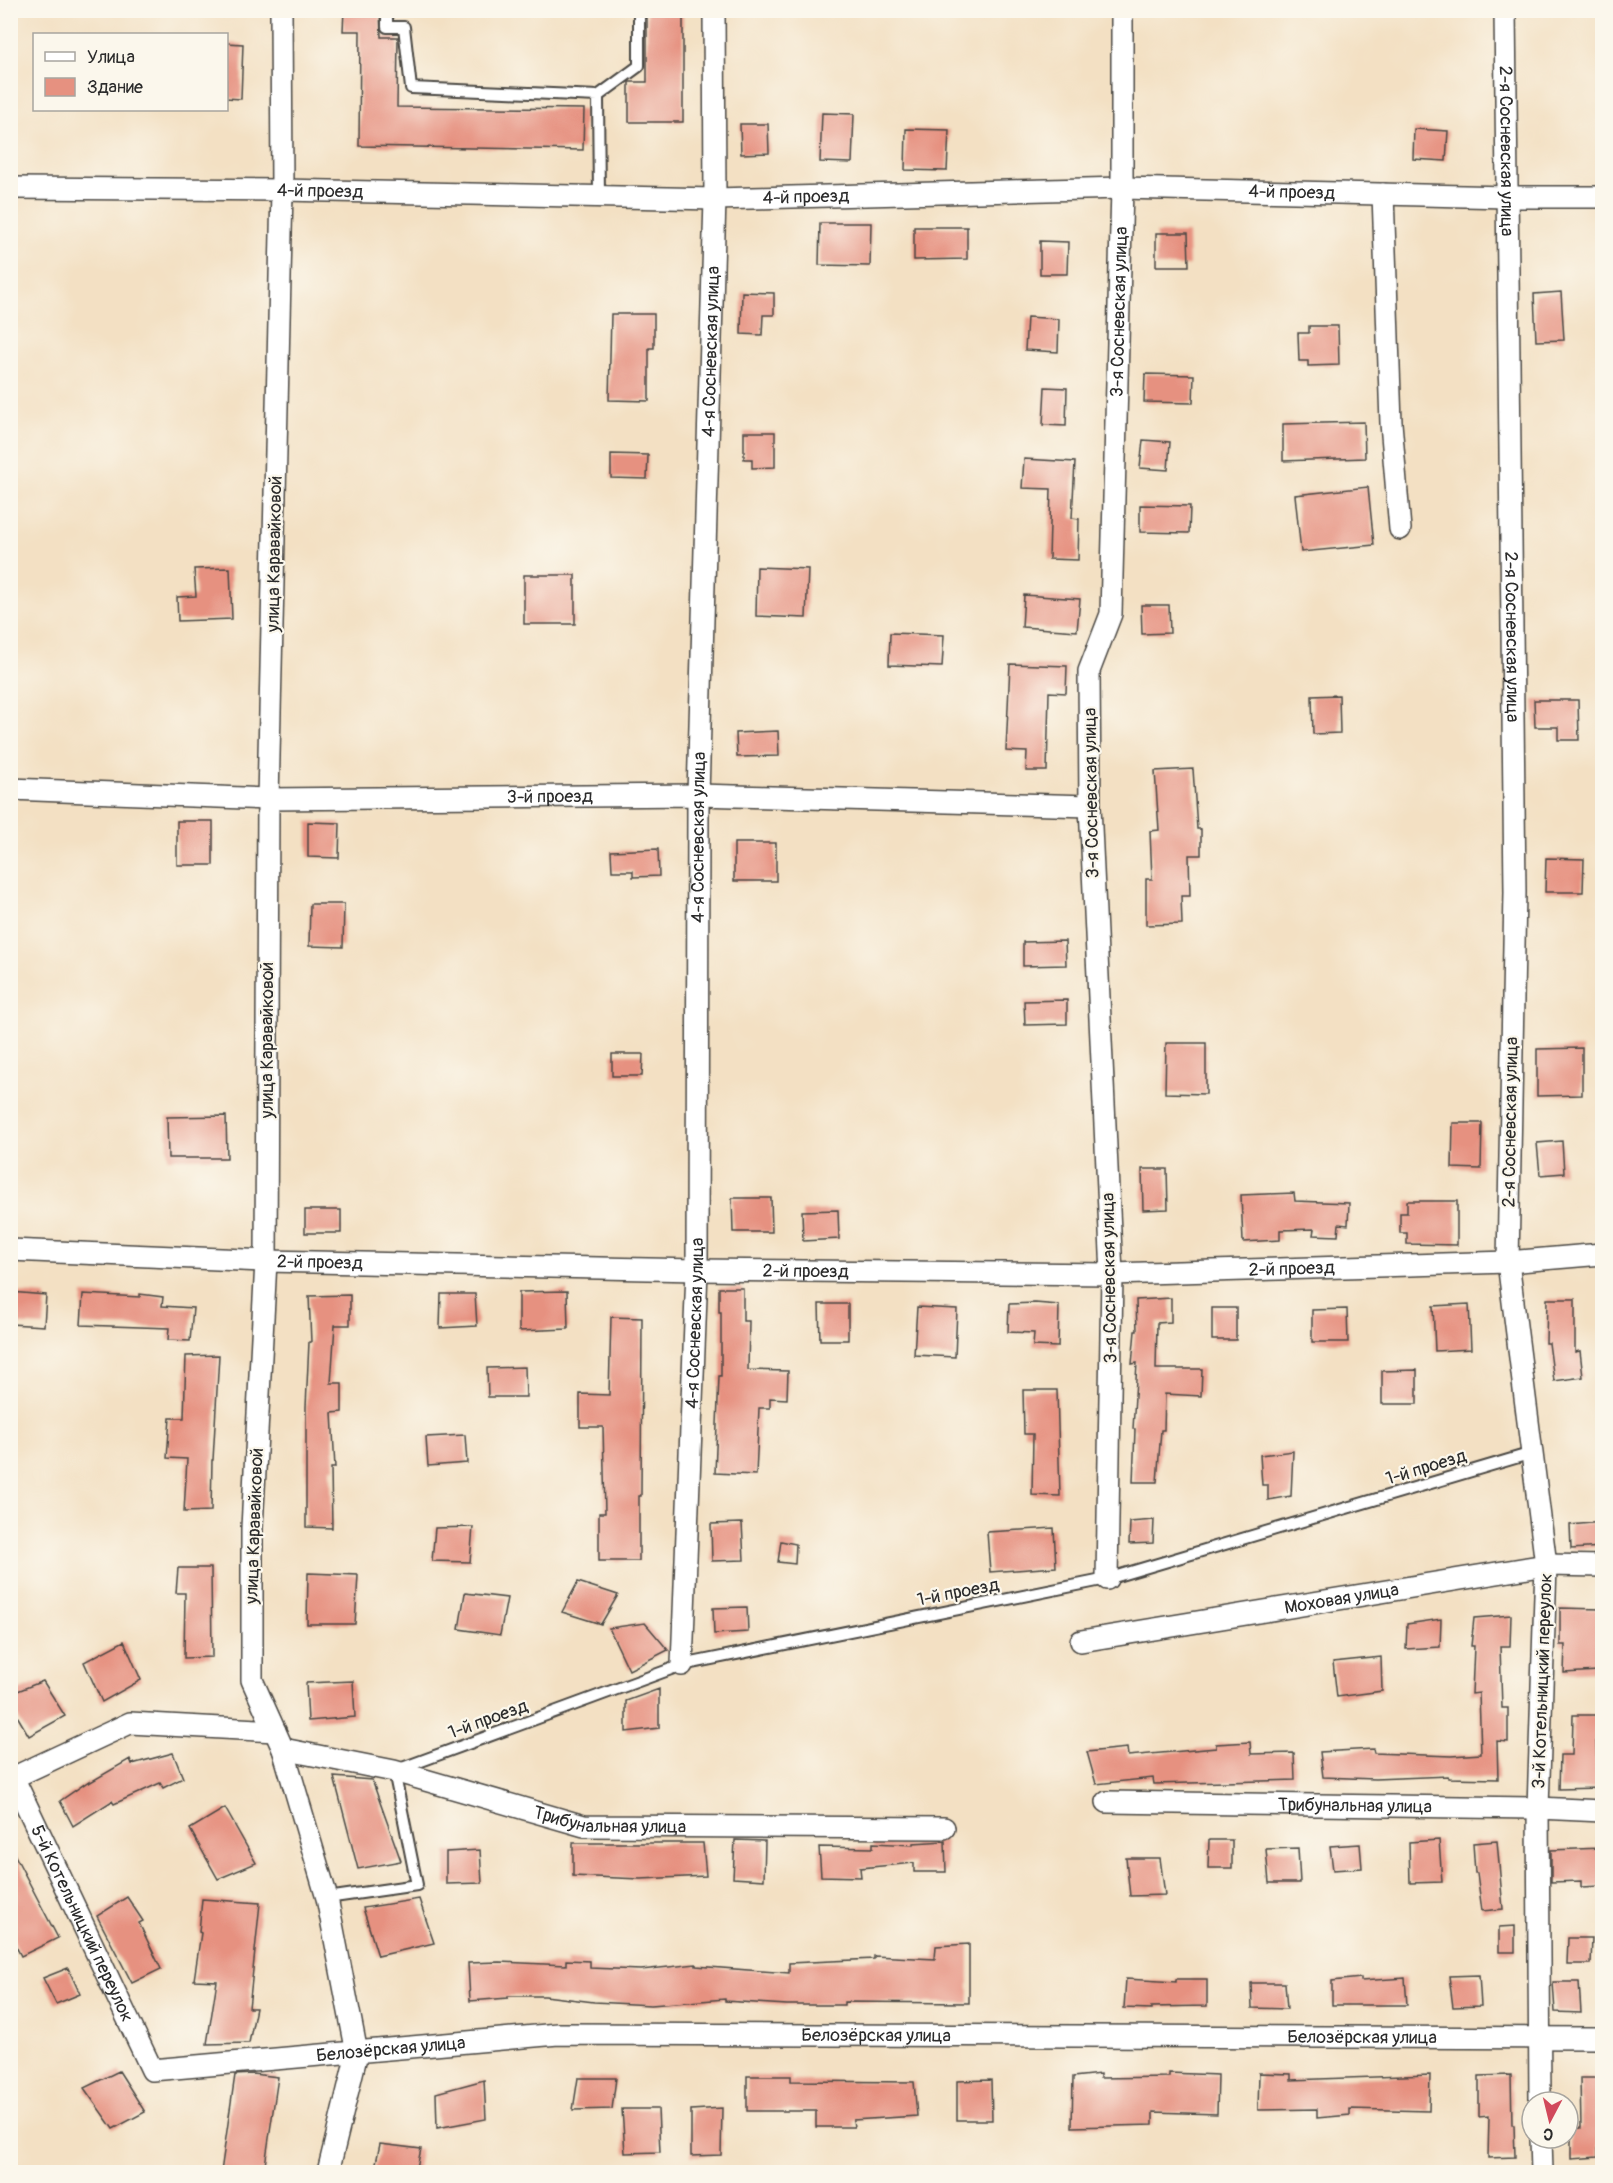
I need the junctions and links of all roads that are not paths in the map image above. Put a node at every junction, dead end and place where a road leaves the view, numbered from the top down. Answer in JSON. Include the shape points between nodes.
{"nodes":[{"id":1,"x":281,"y":10,"type":"edge"},
{"id":2,"x":387,"y":10,"type":"edge"},
{"id":3,"x":639,"y":10,"type":"edge"},
{"id":4,"x":714,"y":10,"type":"edge"},
{"id":5,"x":1122,"y":10,"type":"edge"},
{"id":6,"x":1505,"y":10,"type":"edge"},
{"id":7,"x":598,"y":96,"type":"junction"},
{"id":8,"x":10,"y":188,"type":"edge"},
{"id":9,"x":1122,"y":188,"type":"junction"},
{"id":10,"x":282,"y":190,"type":"junction"},
{"id":11,"x":1383,"y":194,"type":"junction"},
{"id":12,"x":599,"y":197,"type":"junction"},
{"id":13,"x":1507,"y":197,"type":"junction"},
{"id":14,"x":1602,"y":197,"type":"edge"},
{"id":15,"x":715,"y":199,"type":"junction"},
{"id":16,"x":1400,"y":528,"type":"dead end"},
{"id":17,"x":10,"y":789,"type":"edge"},
{"id":18,"x":698,"y":795,"type":"junction"},
{"id":19,"x":268,"y":799,"type":"junction"},
{"id":20,"x":1090,"y":806,"type":"junction"},
{"id":21,"x":10,"y":1250,"type":"edge"},
{"id":22,"x":1602,"y":1254,"type":"edge"},
{"id":23,"x":266,"y":1262,"type":"junction"},
{"id":24,"x":1508,"y":1262,"type":"junction"},
{"id":25,"x":697,"y":1270,"type":"junction"},
{"id":26,"x":1112,"y":1274,"type":"junction"},
{"id":27,"x":1532,"y":1453,"type":"junction"},
{"id":28,"x":1546,"y":1565,"type":"junction"},
{"id":29,"x":1602,"y":1566,"type":"edge"},
{"id":30,"x":1107,"y":1579,"type":"junction"},
{"id":31,"x":1081,"y":1641,"type":"dead end"},
{"id":32,"x":682,"y":1665,"type":"junction"},
{"id":33,"x":279,"y":1740,"type":"junction"},
{"id":34,"x":394,"y":1771,"type":"junction"},
{"id":35,"x":12,"y":1778,"type":"edge"},
{"id":36,"x":1107,"y":1802,"type":"dead end"},
{"id":37,"x":1538,"y":1808,"type":"junction"},
{"id":38,"x":1602,"y":1811,"type":"edge"},
{"id":39,"x":944,"y":1828,"type":"dead end"},
{"id":40,"x":327,"y":1898,"type":"junction"},
{"id":41,"x":1539,"y":2036,"type":"junction"},
{"id":42,"x":1602,"y":2038,"type":"edge"},
{"id":43,"x":357,"y":2053,"type":"junction"},
{"id":44,"x":152,"y":2070,"type":"joint"},
{"id":45,"x":1540,"y":2090,"type":"edge"},
{"id":46,"x":1541,"y":2150,"type":"edge"},
{"id":47,"x":328,"y":2172,"type":"edge"},
{"id":48,"x":1542,"y":2172,"type":"edge"}],
"edges":[{"from":1,"to":10,"type":"street","name":"улица Каравайковой"},
{"from":2,"to":7,"type":"lane","via":[[387,27],[404,27],[411,88]]},
{"from":3,"to":7,"type":"lane","via":[[639,66]]},
{"from":4,"to":15,"type":"street","name":"4-я Сосневская улица"},
{"from":5,"to":9,"type":"street","name":"3-я Сосневская улица"},
{"from":6,"to":13,"type":"street","name":"2-я Сосневская улица"},
{"from":7,"to":12,"type":"lane"},
{"from":8,"to":10,"type":"street","name":"4-й проезд"},
{"from":9,"to":11,"type":"street","name":"4-й проезд"},
{"from":9,"to":15,"type":"street","name":"4-й проезд"},
{"from":9,"to":20,"type":"street","name":"3-я Сосневская улица","via":[[1111,614],[1089,671]]},
{"from":10,"to":12,"type":"street","name":"4-й проезд"},
{"from":10,"to":19,"type":"street","name":"улица Каравайковой"},
{"from":11,"to":13,"type":"street","name":"4-й проезд"},
{"from":11,"to":16,"type":"street","via":[[1390,423]]},
{"from":12,"to":15,"type":"street","name":"4-й проезд"},
{"from":13,"to":14,"type":"street","name":"4-й проезд"},
{"from":13,"to":24,"type":"street","name":"2-я Сосневская улица","via":[[1515,892]]},
{"from":15,"to":18,"type":"street","name":"4-я Сосневская улица"},
{"from":17,"to":19,"type":"street","name":"3-й проезд"},
{"from":18,"to":19,"type":"street","name":"3-й проезд"},
{"from":18,"to":20,"type":"street","name":"3-й проезд"},
{"from":18,"to":25,"type":"street","name":"4-я Сосневская улица"},
{"from":19,"to":23,"type":"street","name":"улица Каравайковой"},
{"from":20,"to":26,"type":"street","name":"3-я Сосневская улица"},
{"from":21,"to":23,"type":"street","name":"2-й проезд"},
{"from":22,"to":24,"type":"street","name":"2-й проезд"},
{"from":23,"to":25,"type":"street","name":"2-й проезд"},
{"from":23,"to":33,"type":"street","name":"улица Каравайковой","via":[[252,1528],[252,1680]]},
{"from":24,"to":26,"type":"street","name":"2-й проезд"},
{"from":24,"to":27,"type":"street","name":"3-й Котельницкий переулок"},
{"from":25,"to":26,"type":"street","name":"2-й проезд"},
{"from":25,"to":32,"type":"street","name":"4-я Сосневская улица"},
{"from":26,"to":30,"type":"street","name":"3-я Сосневская улица"},
{"from":27,"to":28,"type":"street","name":"3-й Котельницкий переулок"},
{"from":27,"to":30,"type":"lane","name":"1-й проезд"},
{"from":28,"to":29,"type":"street","name":"Моховая улица"},
{"from":28,"to":31,"type":"street","name":"Моховая улица"},
{"from":28,"to":37,"type":"street","name":"3-й Котельницкий переулок"},
{"from":30,"to":32,"type":"lane","name":"1-й проезд"},
{"from":32,"to":34,"type":"lane","name":"1-й проезд"},
{"from":33,"to":34,"type":"street","name":"Трибунальная улица"},
{"from":33,"to":35,"type":"street","name":"Трибунальная улица","via":[[130,1723]]},
{"from":33,"to":40,"type":"street","name":"улица Каравайковой"},
{"from":34,"to":39,"type":"street","name":"Трибунальная улица","via":[[584,1826]]},
{"from":34,"to":40,"type":"lane","via":[[417,1885]]},
{"from":35,"to":44,"type":"street","name":"5-й Котельницкий переулок"},
{"from":36,"to":37,"type":"street","name":"Трибунальная улица"},
{"from":37,"to":38,"type":"street","name":"Трибунальная улица"},
{"from":37,"to":41,"type":"street","name":"3-й Котельницкий переулок"},
{"from":40,"to":43,"type":"street","name":"улица Каравайковой"},
{"from":41,"to":42,"type":"street","name":"Белозёрская улица"},
{"from":41,"to":43,"type":"street","name":"Белозёрская улица","via":[[558,2034]]},
{"from":41,"to":45,"type":"street","name":"3-й Котельницкий переулок"},
{"from":43,"to":44,"type":"street","name":"Белозёрская улица"},
{"from":43,"to":47,"type":"street"},
{"from":46,"to":48,"type":"street"}]}
